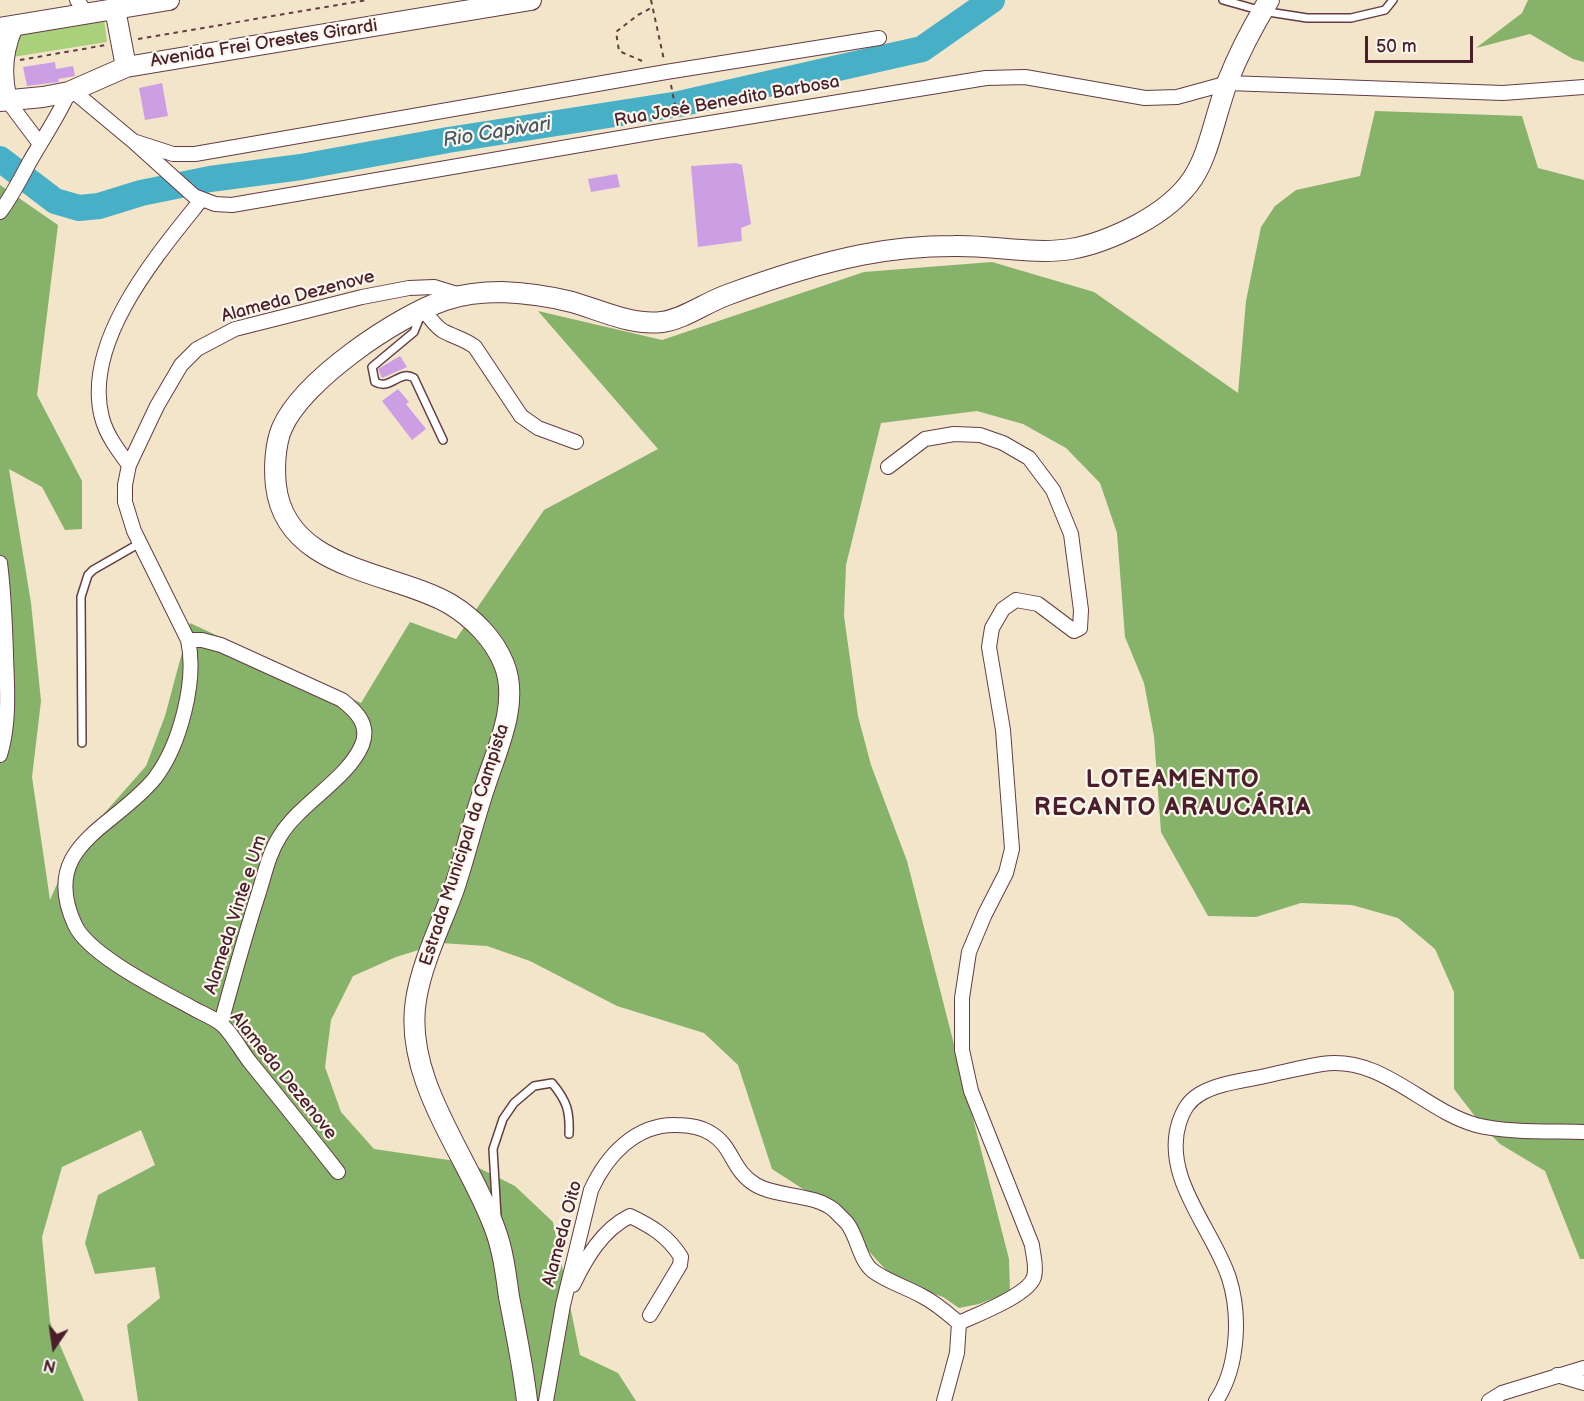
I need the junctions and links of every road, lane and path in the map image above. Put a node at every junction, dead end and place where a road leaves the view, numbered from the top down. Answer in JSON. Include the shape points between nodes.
{"nodes":[{"id":1,"x":169,"y":0,"type":"edge"},
{"id":2,"x":367,"y":0,"type":"edge"},
{"id":3,"x":531,"y":0,"type":"edge"},
{"id":4,"x":651,"y":0,"type":"edge"},
{"id":5,"x":1222,"y":0,"type":"edge"},
{"id":6,"x":1393,"y":0,"type":"edge"},
{"id":7,"x":1266,"y":6,"type":"edge"},
{"id":8,"x":82,"y":7,"type":"edge"},
{"id":9,"x":652,"y":7,"type":"junction"},
{"id":10,"x":115,"y":9,"type":"junction"},
{"id":11,"x":7,"y":27,"type":"edge"},
{"id":12,"x":879,"y":38,"type":"dead end"},
{"id":13,"x":121,"y":42,"type":"junction"},
{"id":14,"x":126,"y":67,"type":"junction"},
{"id":15,"x":667,"y":74,"type":"junction"},
{"id":16,"x":2,"y":78,"type":"junction"},
{"id":17,"x":1228,"y":83,"type":"junction"},
{"id":18,"x":1584,"y":87,"type":"edge"},
{"id":19,"x":71,"y":91,"type":"junction"},
{"id":20,"x":4,"y":100,"type":"edge"},
{"id":21,"x":676,"y":115,"type":"dead end"},
{"id":22,"x":133,"y":141,"type":"junction"},
{"id":23,"x":40,"y":144,"type":"junction"},
{"id":24,"x":198,"y":198,"type":"junction"},
{"id":25,"x":0,"y":212,"type":"edge"},
{"id":26,"x":462,"y":295,"type":"junction"},
{"id":27,"x":423,"y":309,"type":"junction"},
{"id":28,"x":443,"y":440,"type":"dead end"},
{"id":29,"x":576,"y":442,"type":"dead end"},
{"id":30,"x":129,"y":465,"type":"junction"},
{"id":31,"x":888,"y":467,"type":"dead end"},
{"id":32,"x":140,"y":543,"type":"junction"},
{"id":33,"x":0,"y":563,"type":"edge"},
{"id":34,"x":189,"y":640,"type":"junction"},
{"id":35,"x":82,"y":743,"type":"dead end"},
{"id":36,"x":0,"y":755,"type":"edge"},
{"id":37,"x":221,"y":1023,"type":"junction"},
{"id":38,"x":1584,"y":1132,"type":"edge"},
{"id":39,"x":569,"y":1134,"type":"dead end"},
{"id":40,"x":338,"y":1172,"type":"dead end"},
{"id":41,"x":496,"y":1230,"type":"junction"},
{"id":42,"x":563,"y":1305,"type":"junction"},
{"id":43,"x":650,"y":1315,"type":"dead end"},
{"id":44,"x":959,"y":1323,"type":"junction"},
{"id":45,"x":1584,"y":1368,"type":"edge"},
{"id":46,"x":1557,"y":1375,"type":"junction"},
{"id":47,"x":1584,"y":1383,"type":"edge"},
{"id":48,"x":527,"y":1401,"type":"edge"},
{"id":49,"x":546,"y":1401,"type":"edge"},
{"id":50,"x":944,"y":1401,"type":"edge"},
{"id":51,"x":1216,"y":1401,"type":"edge"},
{"id":52,"x":1489,"y":1401,"type":"edge"}],
"edges":[{"from":1,"to":10,"type":"main road"},
{"from":2,"to":13,"type":"path"},
{"from":3,"to":14,"type":"main road","name":"Avenida Frei Orestes Girardi"},
{"from":4,"to":9,"type":"path"},
{"from":5,"to":7,"type":"lane"},
{"from":6,"to":7,"type":"lane","via":[[1385,10],[1351,18],[1307,18]]},
{"from":7,"to":17,"type":"main road","name":"Estrada Municipal da Campista"},
{"from":8,"to":10,"type":"main road"},
{"from":8,"to":11,"type":"main road"},
{"from":9,"to":15,"type":"path"},
{"from":9,"to":15,"type":"path","via":[[616,32],[619,51]]},
{"from":10,"to":13,"type":"main road"},
{"from":11,"to":16,"type":"main road"},
{"from":12,"to":15,"type":"street"},
{"from":13,"to":14,"type":"main road"},
{"from":13,"to":16,"type":"path","via":[[10,62]]},
{"from":14,"to":19,"type":"main road","name":"Avenida Frei Orestes Girardi"},
{"from":15,"to":21,"type":"path"},
{"from":15,"to":22,"type":"street","via":[[195,154],[173,154]]},
{"from":16,"to":20,"type":"main road"},
{"from":17,"to":18,"type":"street","name":"Rua José Benedito Barbosa","via":[[1503,93]]},
{"from":17,"to":24,"type":"street","name":"Rua José Benedito Barbosa","via":[[1177,97],[1145,98],[1025,77],[986,78],[232,205]]},
{"from":17,"to":26,"type":"main road","name":"Estrada Municipal da Campista","via":[[1204,159],[1194,177],[1177,198],[1139,224],[1101,241],[1072,249],[958,246],[860,255],[730,293],[673,320],[657,323],[530,294]]},
{"from":19,"to":20,"type":"main road","name":"Avenida Frei Orestes Girardi"},
{"from":19,"to":22,"type":"street"},
{"from":19,"to":23,"type":"street"},
{"from":20,"to":23,"type":"street"},
{"from":22,"to":24,"type":"street"},
{"from":23,"to":25,"type":"street"},
{"from":24,"to":30,"type":"street","via":[[122,311],[106,347],[98,380],[101,417],[110,440]]},
{"from":26,"to":27,"type":"main road","name":"Estrada Municipal da Campista"},
{"from":26,"to":30,"type":"street","name":"Alameda Dezenove","via":[[434,287],[409,288],[235,329],[214,339],[181,365]]},
{"from":27,"to":28,"type":"lane","via":[[414,332],[372,367],[372,373],[380,385],[409,374],[414,378]]},
{"from":27,"to":29,"type":"street","via":[[436,325],[475,346],[521,416],[538,428]]},
{"from":27,"to":41,"type":"main road","name":"Estrada Municipal da Campista","via":[[373,338],[300,400],[283,425],[277,443],[276,486],[282,508],[297,532],[345,566],[448,603],[475,622],[490,639],[505,667],[509,690],[506,720],[456,883],[428,958],[416,1000],[414,1032],[437,1108]]},
{"from":30,"to":32,"type":"street","name":"Alameda Dezenove","via":[[125,502]]},
{"from":31,"to":44,"type":"street","via":[[925,439],[954,434],[980,435],[1029,459],[1053,490],[1071,534],[1081,617],[1080,628],[1074,631],[1038,604],[1016,600],[1003,609],[992,628],[989,647],[1004,730],[1012,849],[1006,873],[969,952],[962,998],[962,1050],[971,1090],[1032,1245],[1035,1268],[1030,1286]]},
{"from":32,"to":34,"type":"street","name":"Alameda Dezenove"},
{"from":32,"to":35,"type":"lane","via":[[93,570],[84,583]]},
{"from":33,"to":36,"type":"street","via":[[8,692]]},
{"from":34,"to":37,"type":"street","name":"Alameda Dezenove","via":[[190,673],[177,737],[155,777],[76,852],[64,891],[78,932],[106,957]]},
{"from":34,"to":37,"type":"street","name":"Alameda Vinte e Um","via":[[221,645],[342,700],[356,711],[365,732],[351,764],[299,810],[276,843]]},
{"from":37,"to":40,"type":"street","name":"Alameda Dezenove"},
{"from":38,"to":51,"type":"street","via":[[1475,1124],[1360,1066],[1325,1064],[1219,1086],[1198,1095],[1184,1109],[1175,1136],[1176,1158],[1229,1278],[1236,1308],[1234,1354]]},
{"from":39,"to":41,"type":"lane","via":[[570,1115],[552,1083],[534,1086],[514,1103],[503,1119],[493,1149]]},
{"from":41,"to":48,"type":"main road","name":"Estrada Municipal da Campista"},
{"from":42,"to":43,"type":"street","via":[[595,1245],[618,1222],[630,1216],[654,1228],[674,1245],[681,1257]]},
{"from":42,"to":44,"type":"street","name":"Alameda Oito","via":[[598,1175],[617,1150],[641,1131],[688,1125],[711,1133],[725,1146],[736,1167],[758,1186],[832,1208],[848,1224],[871,1269],[940,1306]]},
{"from":42,"to":49,"type":"street","name":"Alameda Oito"},
{"from":44,"to":50,"type":"street","via":[[957,1353]]},
{"from":45,"to":46,"type":"street"},
{"from":46,"to":47,"type":"street"},
{"from":46,"to":52,"type":"street"}]}
